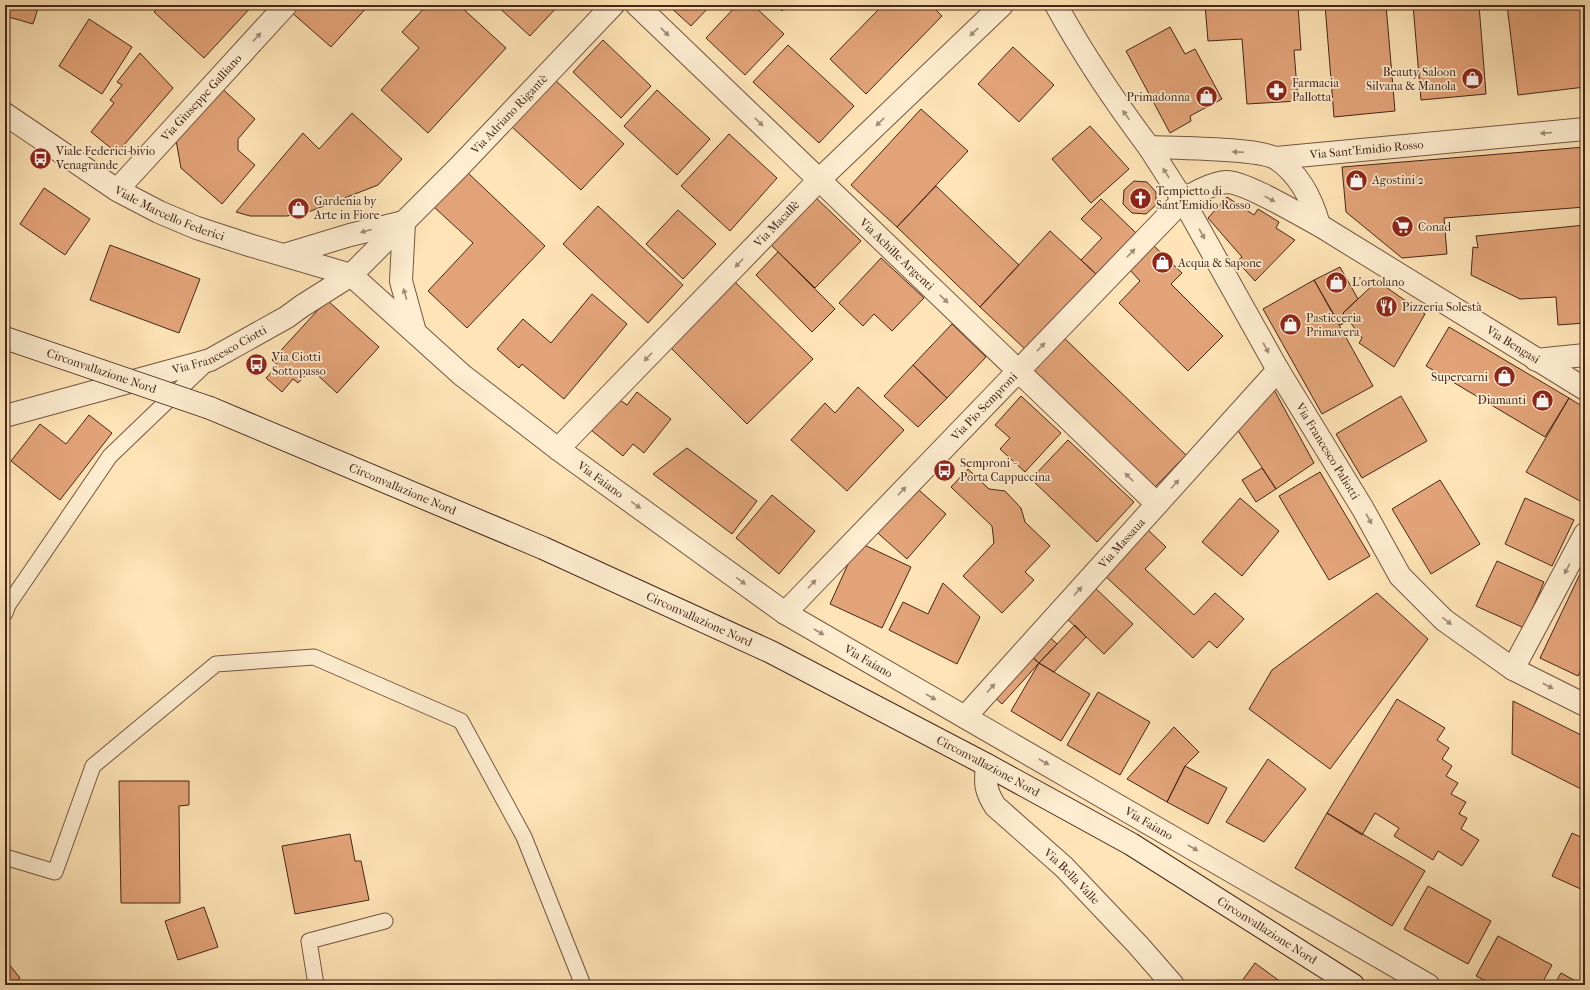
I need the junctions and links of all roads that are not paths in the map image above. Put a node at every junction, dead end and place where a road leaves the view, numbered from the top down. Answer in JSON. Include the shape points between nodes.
{"nodes":[{"id":1,"x":286,"y":5,"type":"edge"},
{"id":2,"x":613,"y":5,"type":"edge"},
{"id":3,"x":637,"y":5,"type":"edge"},
{"id":4,"x":1002,"y":5,"type":"edge"},
{"id":5,"x":1056,"y":5,"type":"edge"},
{"id":6,"x":5,"y":114,"type":"edge"},
{"id":7,"x":1585,"y":129,"type":"edge"},
{"id":8,"x":1149,"y":147,"type":"junction"},
{"id":9,"x":1276,"y":158,"type":"junction"},
{"id":10,"x":819,"y":180,"type":"junction"},
{"id":11,"x":117,"y":190,"type":"junction"},
{"id":12,"x":1183,"y":200,"type":"junction"},
{"id":13,"x":404,"y":222,"type":"junction"},
{"id":14,"x":1319,"y":225,"type":"junction"},
{"id":15,"x":284,"y":255,"type":"junction"},
{"id":16,"x":351,"y":275,"type":"junction"},
{"id":17,"x":415,"y":332,"type":"junction"},
{"id":18,"x":5,"y":338,"type":"edge"},
{"id":19,"x":1585,"y":355,"type":"edge"},
{"id":20,"x":210,"y":360,"type":"junction"},
{"id":21,"x":1536,"y":360,"type":"junction"},
{"id":22,"x":1017,"y":370,"type":"junction"},
{"id":23,"x":1278,"y":370,"type":"junction"},
{"id":24,"x":1585,"y":389,"type":"edge"},
{"id":25,"x":5,"y":416,"type":"edge"},
{"id":26,"x":558,"y":449,"type":"junction"},
{"id":27,"x":1157,"y":504,"type":"junction"},
{"id":28,"x":1585,"y":534,"type":"edge"},
{"id":29,"x":785,"y":612,"type":"junction"},
{"id":30,"x":5,"y":613,"type":"edge"},
{"id":31,"x":1513,"y":668,"type":"junction"},
{"id":32,"x":1585,"y":705,"type":"edge"},
{"id":33,"x":965,"y":716,"type":"junction"},
{"id":34,"x":987,"y":765,"type":"junction"},
{"id":35,"x":5,"y":857,"type":"edge"},
{"id":36,"x":385,"y":921,"type":"dead end"},
{"id":37,"x":316,"y":985,"type":"edge"},
{"id":38,"x":583,"y":985,"type":"edge"},
{"id":39,"x":1173,"y":985,"type":"edge"},
{"id":40,"x":1353,"y":985,"type":"edge"},
{"id":41,"x":1428,"y":985,"type":"edge"}],
"edges":[{"from":11,"to":1,"type":"street","name":"Via Giuseppe Galliano","one_way":true},
{"from":2,"to":13,"type":"street","name":"Via Adriano Rigantè"},
{"from":3,"to":10,"type":"street","name":"Via Achille Argenti","one_way":true},
{"from":4,"to":10,"type":"street","name":"Via Macallè","one_way":true},
{"from":8,"to":5,"type":"street","name":"Via Francesco Paliotti","one_way":true,"via":[[1124,114]]},
{"from":6,"to":11,"type":"street","name":"Viale Marcello Federici"},
{"from":7,"to":9,"type":"street","name":"Via Sant'Emidio Rosso","one_way":true},
{"from":9,"to":8,"type":"street","name":"Via Sant'Emidio Rosso","one_way":true,"via":[[1252,152]]},
{"from":12,"to":8,"type":"street","name":"Via Francesco Paliotti","one_way":true},
{"from":9,"to":14,"type":"street","via":[[1300,180],[1313,205]]},
{"from":10,"to":22,"type":"street","name":"Via Achille Argenti","one_way":true},
{"from":10,"to":26,"type":"street","name":"Via Macallè","one_way":true},
{"from":11,"to":15,"type":"street","name":"Viale Marcello Federici","via":[[197,228]]},
{"from":12,"to":14,"type":"street","name":"Via Bengasi","one_way":true,"via":[[1204,188],[1227,182],[1248,187]]},
{"from":22,"to":12,"type":"street","name":"Via Pio Semproni","one_way":true},
{"from":12,"to":23,"type":"street","name":"Via Francesco Paliotti","one_way":true},
{"from":13,"to":15,"type":"street","one_way":true},
{"from":13,"to":16,"type":"street","name":"Via Adriano Rigantè"},
{"from":17,"to":13,"type":"street","one_way":true,"via":[[401,281]]},
{"from":14,"to":21,"type":"street","name":"Via Bengasi"},
{"from":15,"to":16,"type":"street","name":"Viale Marcello Federici"},
{"from":16,"to":17,"type":"street","name":"Via Faiano"},
{"from":16,"to":20,"type":"street","name":"Via Francesco Ciotti","via":[[287,317]]},
{"from":17,"to":26,"type":"street","name":"Via Faiano","via":[[462,376]]},
{"from":18,"to":34,"type":"street","name":"Circonvallazione Nord","bridge":true,"via":[[210,408],[543,548],[772,652]]},
{"from":19,"to":21,"type":"street"},
{"from":20,"to":25,"type":"street","name":"Via Francesco Ciotti"},
{"from":20,"to":30,"type":"lane","via":[[110,456]]},
{"from":21,"to":24,"type":"street","name":"Via Bengasi"},
{"from":27,"to":22,"type":"street","name":"Via Achille Argenti","one_way":true},
{"from":29,"to":22,"type":"street","name":"Via Pio Semproni","one_way":true},
{"from":27,"to":23,"type":"street","name":"Via Massaua","one_way":true},
{"from":23,"to":31,"type":"street","name":"Via Francesco Paliotti","one_way":true,"via":[[1363,509],[1400,576],[1444,620]]},
{"from":26,"to":29,"type":"street","name":"Via Faiano","one_way":true},
{"from":33,"to":27,"type":"street","name":"Via Massaua","one_way":true},
{"from":28,"to":31,"type":"street","one_way":true},
{"from":29,"to":33,"type":"street","name":"Via Faiano","one_way":true},
{"from":31,"to":32,"type":"street","name":"Via Francesco Paliotti","one_way":true},
{"from":33,"to":41,"type":"street","name":"Via Faiano","one_way":true},
{"from":34,"to":39,"type":"street","name":"Via Bella Valle","via":[[985,784],[995,806],[1064,867]]},
{"from":34,"to":40,"type":"street","name":"Circonvallazione Nord","via":[[1130,844]]},
{"from":35,"to":38,"type":"lane","via":[[55,872],[94,766],[216,664],[314,657],[461,721],[524,837]]},
{"from":36,"to":37,"type":"lane","via":[[309,941]]}]}
